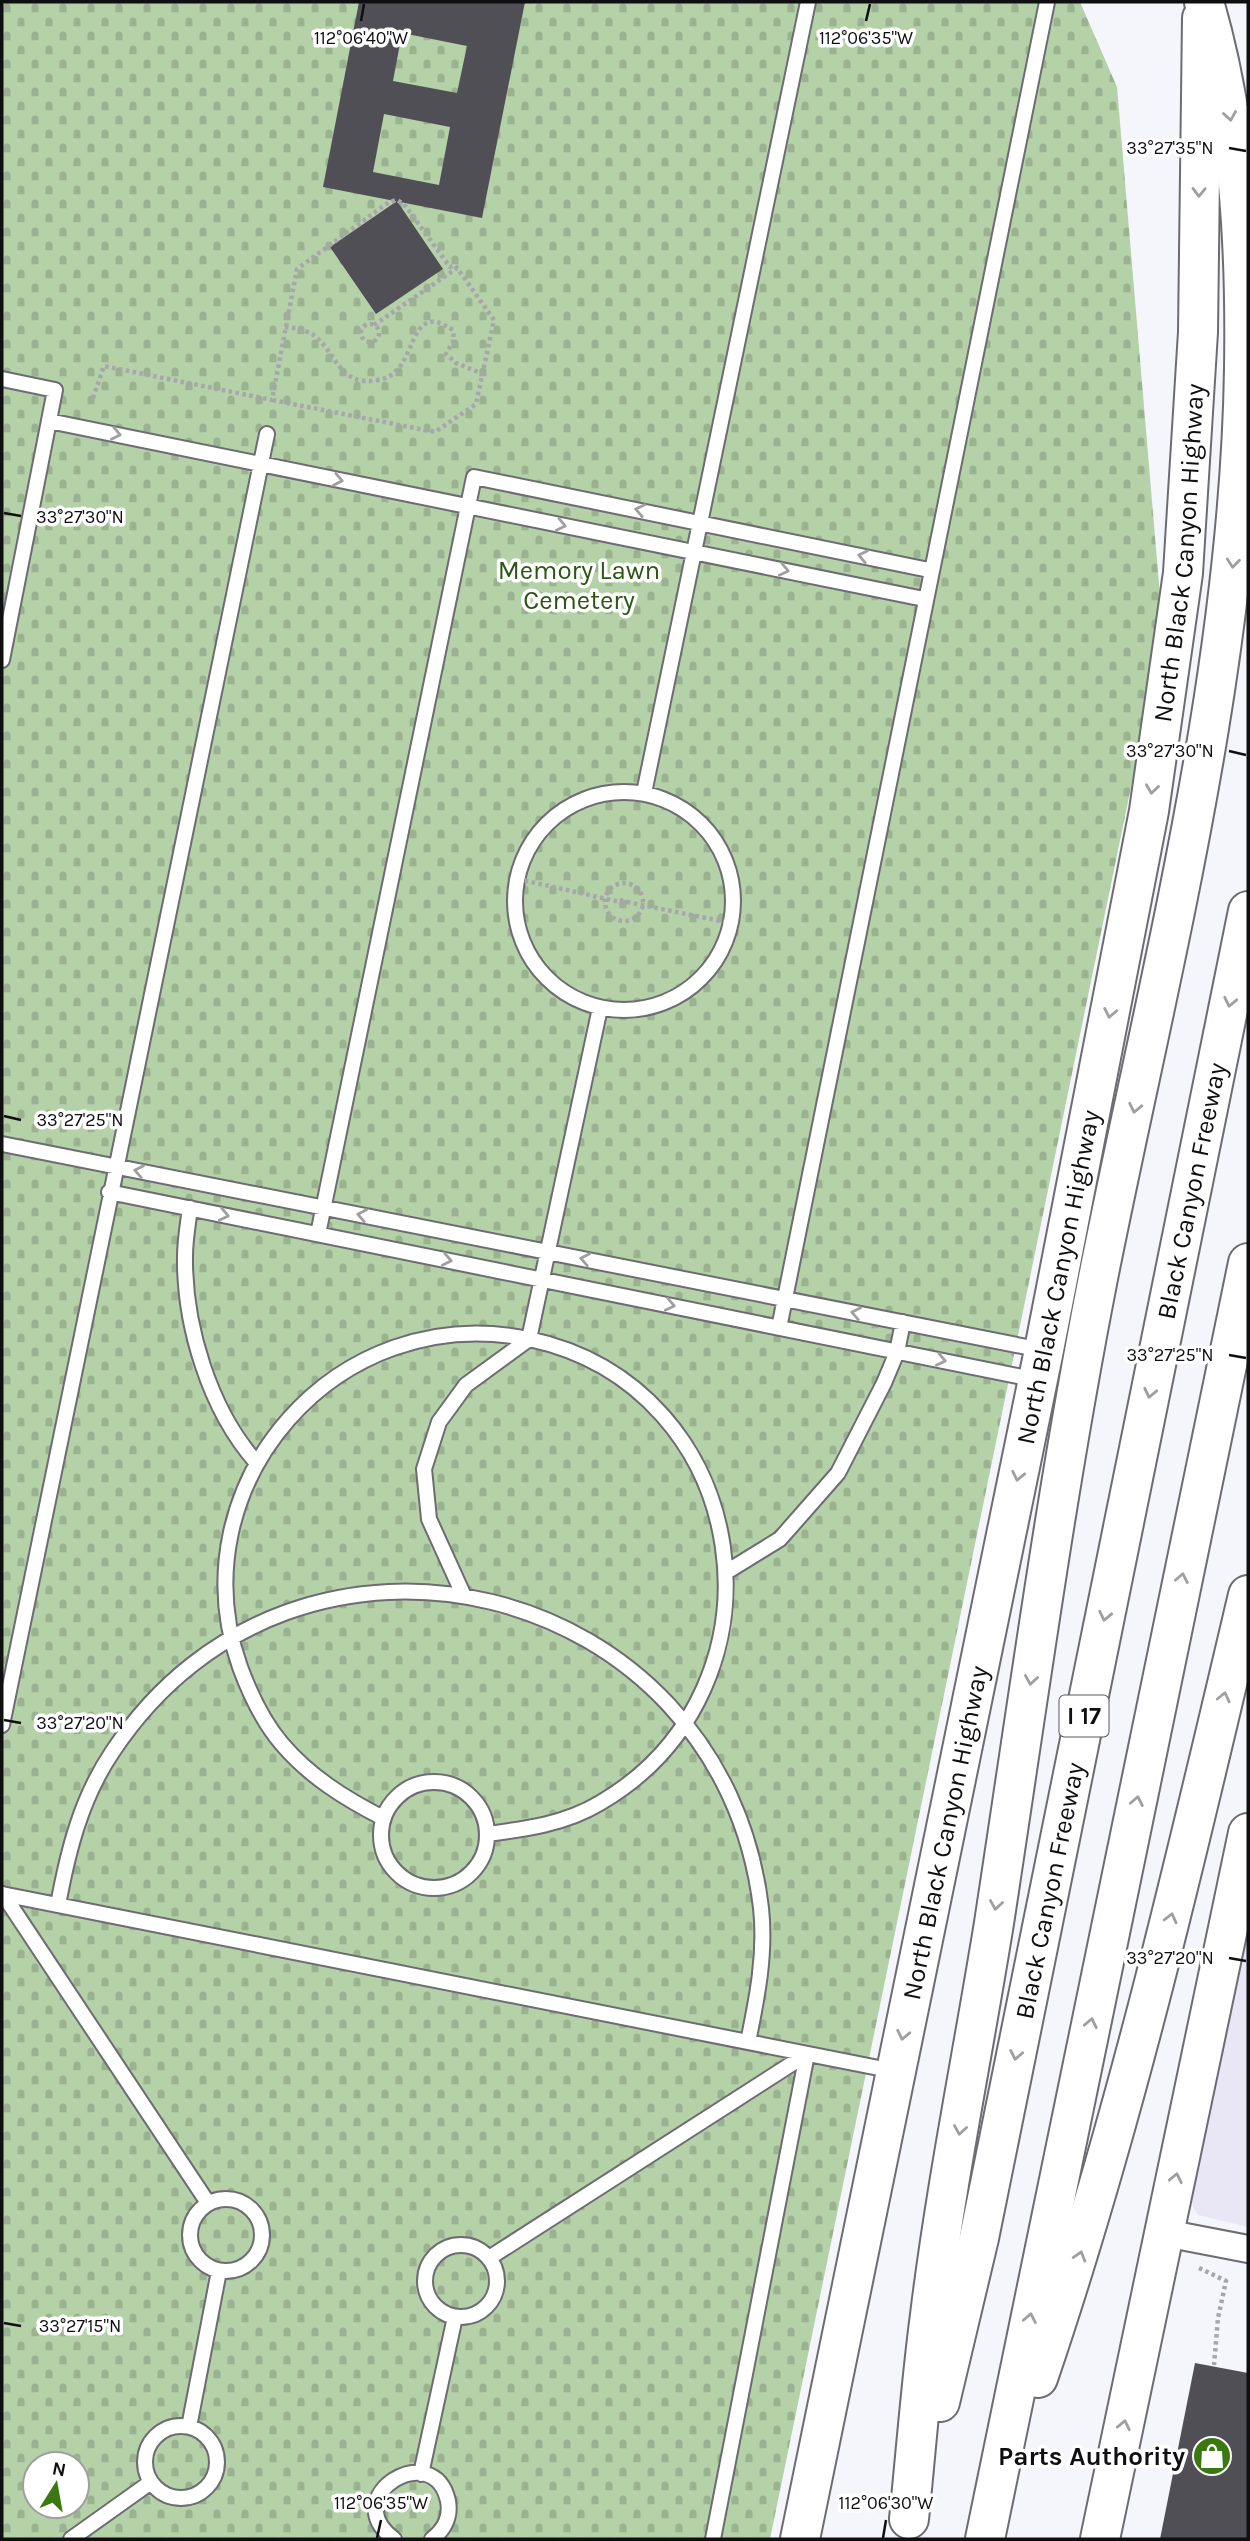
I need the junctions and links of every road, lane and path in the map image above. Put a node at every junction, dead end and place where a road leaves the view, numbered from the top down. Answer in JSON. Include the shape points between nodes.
{"nodes":[{"id":1,"x":808,"y":2,"type":"edge"},
{"id":2,"x":1047,"y":2,"type":"edge"},
{"id":3,"x":1203,"y":2,"type":"edge"},
{"id":4,"x":457,"y":268,"type":"junction"},
{"id":5,"x":373,"y":325,"type":"junction"},
{"id":6,"x":285,"y":327,"type":"junction"},
{"id":7,"x":482,"y":374,"type":"junction"},
{"id":8,"x":2,"y":379,"type":"edge"},
{"id":9,"x":93,"y":398,"type":"dead end"},
{"id":10,"x":272,"y":400,"type":"junction"},
{"id":11,"x":49,"y":421,"type":"junction"},
{"id":12,"x":267,"y":434,"type":"dead end"},
{"id":13,"x":261,"y":464,"type":"junction"},
{"id":14,"x":468,"y":506,"type":"junction"},
{"id":15,"x":700,"y":523,"type":"junction"},
{"id":16,"x":694,"y":552,"type":"junction"},
{"id":17,"x":929,"y":570,"type":"junction"},
{"id":18,"x":924,"y":599,"type":"junction"},
{"id":19,"x":1248,"y":637,"type":"edge"},
{"id":20,"x":2,"y":660,"type":"edge"},
{"id":21,"x":1226,"y":698,"type":"junction"},
{"id":22,"x":644,"y":793,"type":"junction"},
{"id":23,"x":518,"y":879,"type":"junction"},
{"id":24,"x":605,"y":898,"type":"junction"},
{"id":25,"x":642,"y":906,"type":"junction"},
{"id":26,"x":1248,"y":911,"type":"edge"},
{"id":27,"x":731,"y":923,"type":"junction"},
{"id":28,"x":600,"y":1007,"type":"junction"},
{"id":29,"x":2,"y":1143,"type":"edge"},
{"id":30,"x":115,"y":1166,"type":"junction"},
{"id":31,"x":109,"y":1192,"type":"junction"},
{"id":32,"x":190,"y":1208,"type":"junction"},
{"id":33,"x":324,"y":1208,"type":"junction"},
{"id":34,"x":318,"y":1234,"type":"junction"},
{"id":35,"x":548,"y":1252,"type":"junction"},
{"id":36,"x":1248,"y":1263,"type":"edge"},
{"id":37,"x":542,"y":1279,"type":"junction"},
{"id":38,"x":785,"y":1299,"type":"junction"},
{"id":39,"x":903,"y":1322,"type":"junction"},
{"id":40,"x":779,"y":1328,"type":"junction"},
{"id":41,"x":529,"y":1339,"type":"junction"},
{"id":42,"x":897,"y":1352,"type":"junction"},
{"id":43,"x":1040,"y":1365,"type":"junction"},
{"id":44,"x":256,"y":1462,"type":"junction"},
{"id":45,"x":728,"y":1571,"type":"junction"},
{"id":46,"x":464,"y":1594,"type":"junction"},
{"id":47,"x":1248,"y":1595,"type":"edge"},
{"id":48,"x":230,"y":1639,"type":"junction"},
{"id":49,"x":2,"y":1724,"type":"edge"},
{"id":50,"x":687,"y":1724,"type":"junction"},
{"id":51,"x":383,"y":1818,"type":"junction"},
{"id":52,"x":1248,"y":1833,"type":"edge"},
{"id":53,"x":487,"y":1834,"type":"junction"},
{"id":54,"x":2,"y":1895,"type":"edge"},
{"id":55,"x":58,"y":1905,"type":"junction"},
{"id":56,"x":748,"y":2042,"type":"junction"},
{"id":57,"x":807,"y":2054,"type":"junction"},
{"id":58,"x":895,"y":2072,"type":"junction"},
{"id":59,"x":208,"y":2203,"type":"junction"},
{"id":60,"x":1165,"y":2233,"type":"junction"},
{"id":61,"x":1248,"y":2249,"type":"edge"},
{"id":62,"x":489,"y":2258,"type":"junction"},
{"id":63,"x":1199,"y":2268,"type":"dead end"},
{"id":64,"x":219,"y":2271,"type":"junction"},
{"id":65,"x":455,"y":2317,"type":"junction"},
{"id":66,"x":1214,"y":2365,"type":"dead end"},
{"id":67,"x":189,"y":2427,"type":"junction"},
{"id":68,"x":421,"y":2474,"type":"junction"},
{"id":69,"x":151,"y":2482,"type":"junction"},
{"id":70,"x":907,"y":2529,"type":"edge"},
{"id":71,"x":986,"y":2534,"type":"edge"},
{"id":72,"x":71,"y":2539,"type":"edge"},
{"id":73,"x":394,"y":2539,"type":"edge"},
{"id":74,"x":432,"y":2539,"type":"edge"},
{"id":75,"x":713,"y":2539,"type":"edge"},
{"id":76,"x":800,"y":2539,"type":"edge"},
{"id":77,"x":1100,"y":2539,"type":"edge"}],
"edges":[{"from":1,"to":15,"type":"lane"},
{"from":2,"to":17,"type":"lane"},
{"from":3,"to":21,"type":"main road","one_way":true,"via":[[1230,111],[1240,180],[1243,438]]},
{"from":3,"to":43,"type":"main road","name":"North Black Canyon Highway","one_way":true,"via":[[1198,332],[1183,573],[1149,811]]},
{"from":4,"to":5,"type":"path"},
{"from":4,"to":6,"type":"path","via":[[450,267],[404,204],[388,202],[297,269]]},
{"from":4,"to":7,"type":"path","via":[[494,320]]},
{"from":5,"to":5,"type":"path","via":[[361,330],[366,342],[378,337]]},
{"from":6,"to":7,"type":"path","via":[[316,336],[341,372],[378,381],[407,360],[415,333],[421,324],[431,321],[453,330],[454,340],[446,354]]},
{"from":6,"to":10,"type":"path"},
{"from":7,"to":10,"type":"path","via":[[476,404],[435,432]]},
{"from":8,"to":11,"type":"lane","via":[[55,390]]},
{"from":9,"to":10,"type":"path","via":[[104,366]]},
{"from":11,"to":13,"type":"lane","one_way":true},
{"from":11,"to":20,"type":"lane"},
{"from":12,"to":13,"type":"lane"},
{"from":13,"to":14,"type":"lane","one_way":true},
{"from":13,"to":30,"type":"lane"},
{"from":15,"to":14,"type":"lane","one_way":true,"via":[[474,477]]},
{"from":14,"to":16,"type":"lane","one_way":true},
{"from":14,"to":33,"type":"lane"},
{"from":15,"to":16,"type":"lane"},
{"from":17,"to":15,"type":"lane","one_way":true},
{"from":16,"to":18,"type":"lane","one_way":true},
{"from":16,"to":22,"type":"lane"},
{"from":17,"to":18,"type":"lane"},
{"from":18,"to":38,"type":"lane"},
{"from":19,"to":21,"type":"main road"},
{"from":21,"to":70,"type":"main road","one_way":true,"via":[[1098,1281],[930,2312]]},
{"from":22,"to":23,"type":"lane","via":[[607,793],[571,805],[541,828],[521,861]]},
{"from":22,"to":27,"type":"lane","via":[[677,805],[704,826],[723,855],[733,888]]},
{"from":23,"to":24,"type":"path"},
{"from":23,"to":28,"type":"lane","via":[[514,897],[519,935],[537,968],[565,993]]},
{"from":24,"to":25,"type":"path"},
{"from":24,"to":25,"type":"path","via":[[608,913],[620,920],[634,918]]},
{"from":24,"to":25,"type":"path","via":[[614,885],[631,884],[638,889]]},
{"from":25,"to":27,"type":"path"},
{"from":26,"to":70,"type":"main road","name":"Black Canyon Freeway","number":"I 17","one_way":true,"via":[[979,2238]]},
{"from":27,"to":28,"type":"lane","via":[[719,955],[697,982],[668,1001],[635,1009]]},
{"from":28,"to":35,"type":"lane"},
{"from":29,"to":30,"type":"lane"},
{"from":30,"to":31,"type":"lane"},
{"from":33,"to":30,"type":"lane","one_way":true},
{"from":31,"to":32,"type":"lane"},
{"from":31,"to":49,"type":"lane"},
{"from":32,"to":34,"type":"lane","one_way":true},
{"from":32,"to":44,"type":"lane","via":[[185,1256],[191,1314],[203,1361],[233,1432]]},
{"from":33,"to":34,"type":"lane"},
{"from":35,"to":33,"type":"lane","one_way":true},
{"from":34,"to":37,"type":"lane","one_way":true},
{"from":35,"to":37,"type":"lane"},
{"from":38,"to":35,"type":"lane","one_way":true},
{"from":71,"to":36,"type":"main road","one_way":true},
{"from":37,"to":40,"type":"lane","one_way":true},
{"from":37,"to":41,"type":"lane"},
{"from":39,"to":38,"type":"lane","one_way":true},
{"from":38,"to":40,"type":"lane"},
{"from":39,"to":42,"type":"lane"},
{"from":39,"to":43,"type":"lane"},
{"from":40,"to":42,"type":"lane"},
{"from":41,"to":44,"type":"lane","via":[[476,1334],[423,1340],[372,1356],[326,1383],[287,1419]]},
{"from":41,"to":45,"type":"lane","via":[[581,1357],[628,1385],[668,1422],[698,1467],[719,1517]]},
{"from":41,"to":46,"type":"lane","via":[[466,1385],[439,1422],[425,1469],[429,1519]]},
{"from":42,"to":43,"type":"lane","one_way":true},
{"from":42,"to":45,"type":"lane","via":[[838,1473],[780,1539]]},
{"from":43,"to":58,"type":"main road","name":"North Black Canyon Highway","one_way":true},
{"from":44,"to":48,"type":"lane","via":[[230,1530],[225,1567]]},
{"from":45,"to":50,"type":"lane","via":[[725,1625],[710,1678]]},
{"from":46,"to":48,"type":"lane","via":[[383,1591],[303,1606]]},
{"from":46,"to":50,"type":"lane","via":[[528,1611],[587,1638],[641,1676]]},
{"from":71,"to":47,"type":"main road","one_way":true,"via":[[1080,2256],[1162,1954]]},
{"from":48,"to":51,"type":"lane","via":[[250,1694],[281,1743],[323,1784]]},
{"from":48,"to":55,"type":"lane","via":[[185,1670],[145,1708],[112,1752],[86,1801],[68,1853]]},
{"from":50,"to":53,"type":"lane","via":[[646,1770],[599,1804],[545,1826]]},
{"from":50,"to":56,"type":"lane","via":[[723,1781],[751,1857],[761,1910],[761,1977]]},
{"from":51,"to":53,"type":"lane","via":[[400,1794],[427,1782],[442,1782],[474,1800]]},
{"from":51,"to":53,"type":"lane","via":[[380,1835],[390,1867],[402,1879],[434,1889],[458,1882],[478,1866]]},
{"from":60,"to":52,"type":"main road","one_way":true},
{"from":54,"to":55,"type":"lane"},
{"from":54,"to":59,"type":"lane"},
{"from":55,"to":56,"type":"lane"},
{"from":56,"to":57,"type":"lane"},
{"from":57,"to":58,"type":"lane"},
{"from":57,"to":62,"type":"lane"},
{"from":57,"to":75,"type":"lane"},
{"from":58,"to":76,"type":"main road","name":"North Black Canyon Highway"},
{"from":59,"to":64,"type":"lane","via":[[193,2219],[190,2241],[200,2260]]},
{"from":59,"to":64,"type":"lane","via":[[220,2199],[244,2204],[260,2223],[260,2248],[253,2259],[244,2267]]},
{"from":60,"to":61,"type":"street"},
{"from":77,"to":60,"type":"main road","one_way":true},
{"from":62,"to":65,"type":"lane","via":[[498,2281],[495,2293],[479,2312]]},
{"from":62,"to":65,"type":"lane","via":[[470,2246],[458,2245],[437,2254],[430,2263],[425,2285],[428,2296],[435,2306]]},
{"from":63,"to":66,"type":"path","via":[[1226,2281]]},
{"from":64,"to":67,"type":"lane"},
{"from":65,"to":68,"type":"lane"},
{"from":67,"to":69,"type":"lane","via":[[165,2429],[148,2447],[145,2459]]},
{"from":67,"to":69,"type":"lane","via":[[209,2438],[215,2449],[218,2460],[212,2482],[193,2496],[181,2498]]},
{"from":68,"to":73,"type":"lane","via":[[398,2476],[381,2491],[377,2514],[380,2525]]},
{"from":68,"to":74,"type":"lane","via":[[440,2484],[449,2504],[445,2525]]},
{"from":69,"to":72,"type":"lane"}]}
